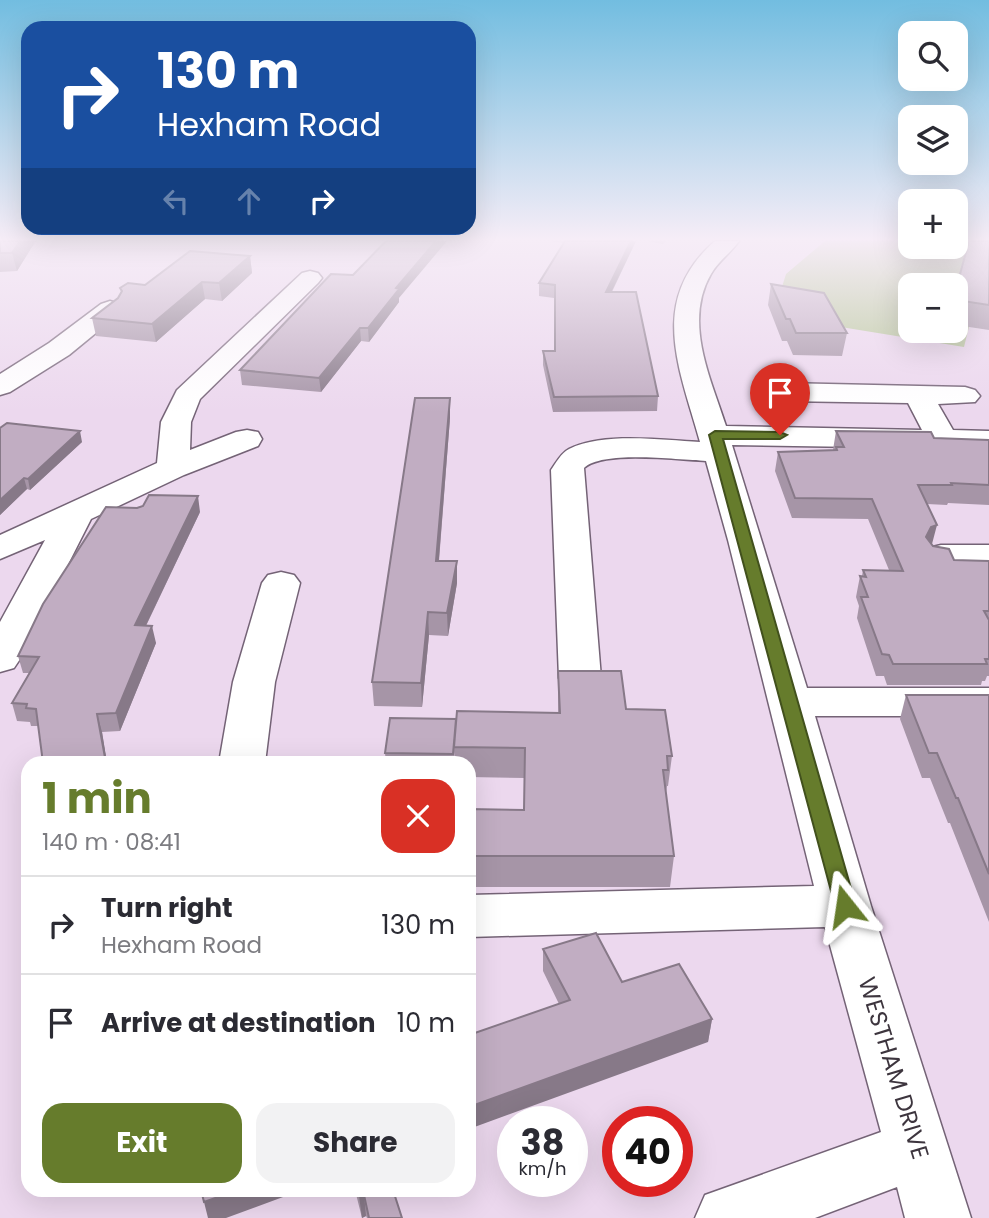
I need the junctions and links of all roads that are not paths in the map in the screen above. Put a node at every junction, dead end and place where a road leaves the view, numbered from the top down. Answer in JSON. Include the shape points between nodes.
{"nodes":[{"id":1,"x":289,"y":298,"type":"edge"},
{"id":2,"x":687,"y":298,"type":"edge"},
{"id":3,"x":110,"y":309,"type":"edge"},
{"id":4,"x":0,"y":386,"type":"edge"},
{"id":5,"x":783,"y":392,"type":"dead end"},
{"id":6,"x":918,"y":395,"type":"junction"},
{"id":7,"x":965,"y":396,"type":"dead end"},
{"id":8,"x":942,"y":437,"type":"junction"},
{"id":9,"x":247,"y":439,"type":"dead end"},
{"id":10,"x":989,"y":440,"type":"edge"},
{"id":11,"x":717,"y":443,"type":"junction"},
{"id":12,"x":173,"y":468,"type":"junction"},
{"id":13,"x":77,"y":513,"type":"junction"},
{"id":14,"x":0,"y":548,"type":"edge"},
{"id":15,"x":941,"y":556,"type":"edge"},
{"id":16,"x":989,"y":556,"type":"edge"},
{"id":17,"x":281,"y":583,"type":"dead end"},
{"id":18,"x":0,"y":659,"type":"edge"},
{"id":19,"x":580,"y":678,"type":"edge"},
{"id":20,"x":789,"y":702,"type":"junction"},
{"id":21,"x":989,"y":702,"type":"edge"},
{"id":22,"x":243,"y":756,"type":"edge"},
{"id":23,"x":845,"y":906,"type":"junction"},
{"id":24,"x":476,"y":916,"type":"edge"},
{"id":25,"x":918,"y":1149,"type":"junction"},
{"id":26,"x":728,"y":1218,"type":"edge"},
{"id":27,"x":938,"y":1218,"type":"edge"}],
"edges":[{"from":1,"to":12,"type":"street","via":[[187,396],[176,422]]},
{"from":2,"to":11,"type":"street","name":"WESTHAM DRIVE","via":[[683,320],[688,351]]},
{"from":3,"to":4,"type":"street","via":[[60,349]]},
{"from":5,"to":6,"type":"street"},
{"from":6,"to":7,"type":"street"},
{"from":6,"to":8,"type":"street"},
{"from":8,"to":10,"type":"street"},
{"from":8,"to":11,"type":"street"},
{"from":9,"to":12,"type":"street"},
{"from":11,"to":19,"type":"street","via":[[582,454],[567,470]]},
{"from":11,"to":20,"type":"street","name":"WESTHAM DRIVE"},
{"from":12,"to":13,"type":"street"},
{"from":13,"to":14,"type":"street"},
{"from":13,"to":18,"type":"street"},
{"from":15,"to":16,"type":"street"},
{"from":17,"to":22,"type":"street","via":[[254,682]]},
{"from":20,"to":21,"type":"street"},
{"from":20,"to":23,"type":"street","name":"WESTHAM DRIVE"},
{"from":23,"to":24,"type":"street"},
{"from":23,"to":25,"type":"street","name":"WESTHAM DRIVE"},
{"from":25,"to":26,"type":"street"},
{"from":25,"to":27,"type":"street","name":"WESTHAM DRIVE"}]}
